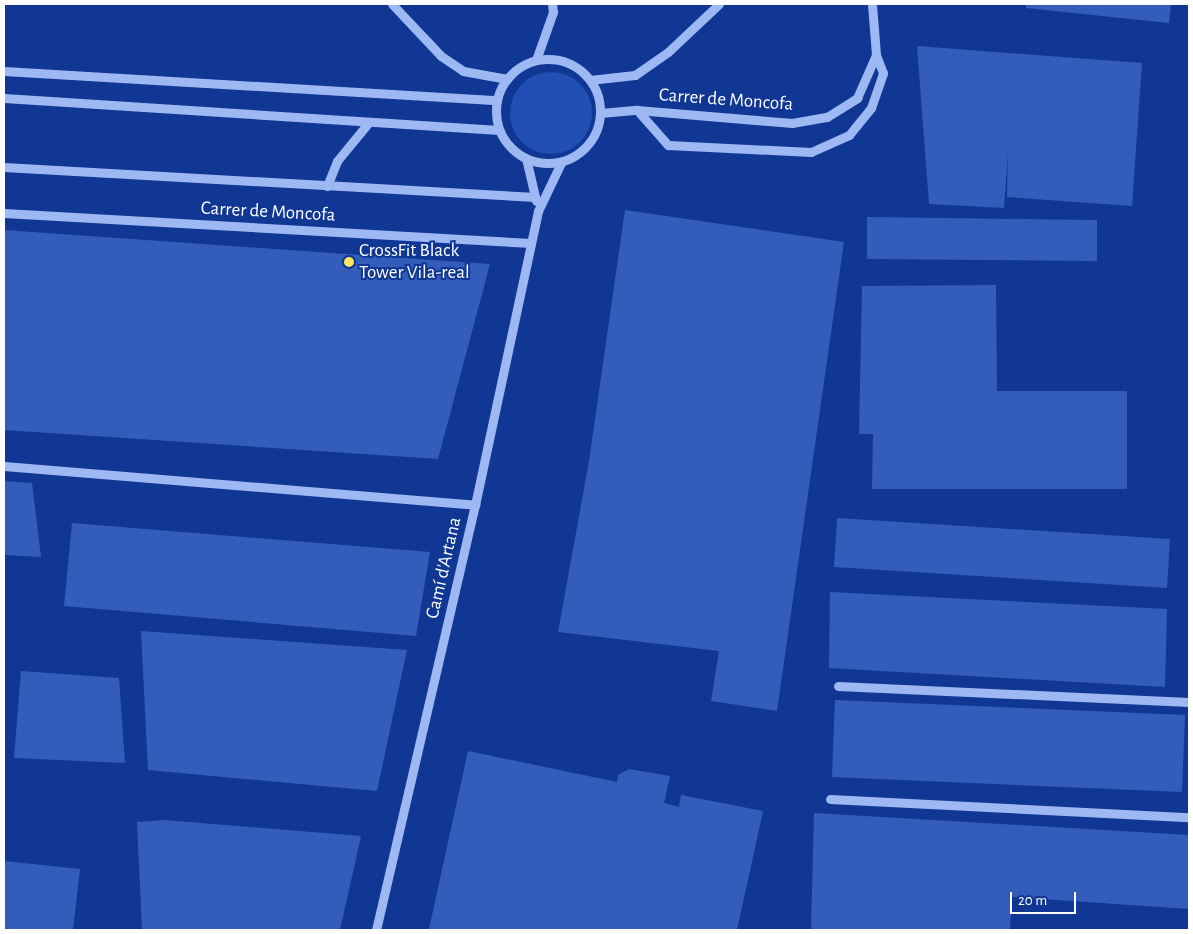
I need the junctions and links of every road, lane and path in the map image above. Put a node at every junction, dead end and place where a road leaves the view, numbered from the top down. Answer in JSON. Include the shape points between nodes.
{"nodes":[{"id":1,"x":392,"y":4,"type":"edge"},
{"id":2,"x":552,"y":4,"type":"edge"},
{"id":3,"x":719,"y":4,"type":"edge"},
{"id":4,"x":872,"y":4,"type":"edge"},
{"id":5,"x":876,"y":55,"type":"junction"},
{"id":6,"x":536,"y":60,"type":"junction"},
{"id":7,"x":4,"y":71,"type":"edge"},
{"id":8,"x":507,"y":79,"type":"junction"},
{"id":9,"x":590,"y":80,"type":"junction"},
{"id":10,"x":4,"y":98,"type":"edge"},
{"id":11,"x":497,"y":100,"type":"junction"},
{"id":12,"x":637,"y":110,"type":"junction"},
{"id":13,"x":600,"y":113,"type":"junction"},
{"id":14,"x":369,"y":122,"type":"junction"},
{"id":15,"x":499,"y":130,"type":"junction"},
{"id":16,"x":526,"y":158,"type":"junction"},
{"id":17,"x":562,"y":161,"type":"junction"},
{"id":18,"x":4,"y":167,"type":"edge"},
{"id":19,"x":327,"y":186,"type":"junction"},
{"id":20,"x":535,"y":197,"type":"junction"},
{"id":21,"x":538,"y":211,"type":"junction"},
{"id":22,"x":4,"y":213,"type":"edge"},
{"id":23,"x":531,"y":243,"type":"junction"},
{"id":24,"x":4,"y":466,"type":"edge"},
{"id":25,"x":475,"y":505,"type":"junction"},
{"id":26,"x":838,"y":686,"type":"dead end"},
{"id":27,"x":1189,"y":702,"type":"edge"},
{"id":28,"x":830,"y":799,"type":"dead end"},
{"id":29,"x":1189,"y":817,"type":"edge"},
{"id":30,"x":376,"y":930,"type":"edge"}],
"edges":[{"from":1,"to":8,"type":"street","via":[[441,56],[463,72]]},
{"from":2,"to":6,"type":"street","via":[[553,12]]},
{"from":3,"to":9,"type":"street","via":[[668,52],[635,75]]},
{"from":4,"to":5,"type":"street"},
{"from":5,"to":12,"type":"street","name":"Carrer de Moncofa","via":[[858,98],[827,117],[792,122]]},
{"from":5,"to":12,"type":"street","via":[[883,73],[871,108],[849,135],[811,152],[668,144]]},
{"from":6,"to":8,"type":"street","via":[[520,67]]},
{"from":6,"to":9,"type":"street","via":[[566,62]]},
{"from":7,"to":11,"type":"street"},
{"from":8,"to":11,"type":"street"},
{"from":9,"to":13,"type":"street","via":[[598,96]]},
{"from":10,"to":14,"type":"street"},
{"from":11,"to":15,"type":"street"},
{"from":12,"to":13,"type":"street","name":"Carrer de Moncofa"},
{"from":13,"to":17,"type":"street","via":[[589,143]]},
{"from":14,"to":15,"type":"street"},
{"from":14,"to":19,"type":"street","via":[[337,161]]},
{"from":15,"to":16,"type":"street","via":[[510,147]]},
{"from":16,"to":17,"type":"street","via":[[544,163]]},
{"from":16,"to":20,"type":"street","name":"Camí d'Artana"},
{"from":17,"to":21,"type":"street","name":"Camí d'Artana"},
{"from":18,"to":19,"type":"street"},
{"from":19,"to":20,"type":"street"},
{"from":20,"to":21,"type":"street","name":"Camí d'Artana"},
{"from":21,"to":23,"type":"street","name":"Camí d'Artana"},
{"from":22,"to":23,"type":"street","name":"Carrer de Moncofa"},
{"from":23,"to":25,"type":"street","name":"Camí d'Artana"},
{"from":24,"to":25,"type":"street"},
{"from":25,"to":30,"type":"street","name":"Camí d'Artana"},
{"from":26,"to":27,"type":"street"},
{"from":28,"to":29,"type":"street"}]}
